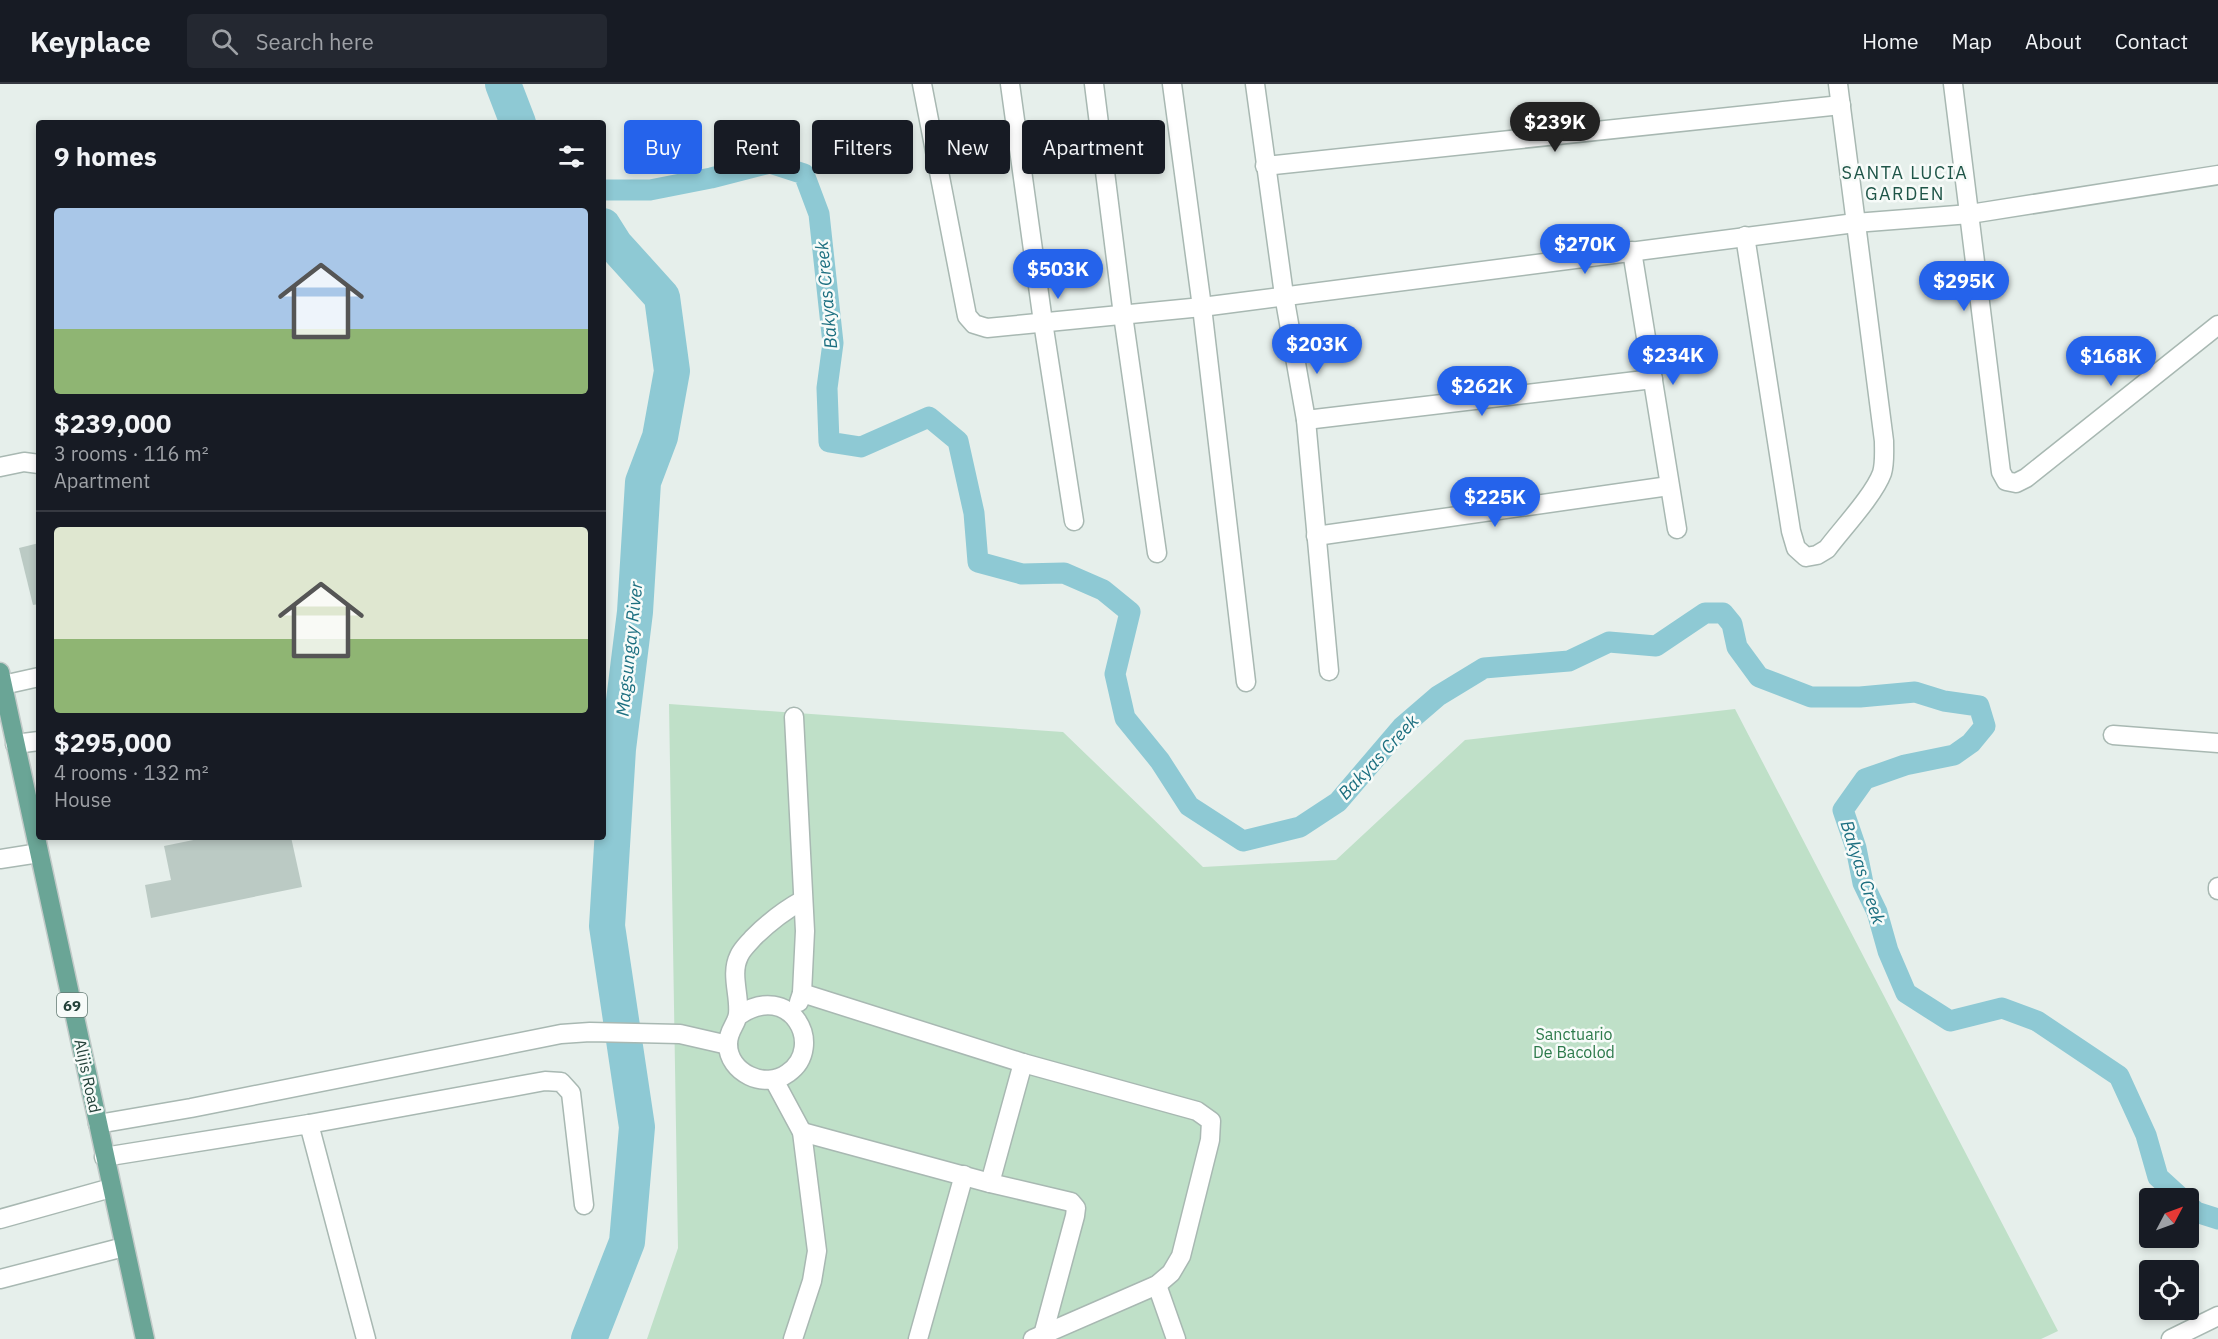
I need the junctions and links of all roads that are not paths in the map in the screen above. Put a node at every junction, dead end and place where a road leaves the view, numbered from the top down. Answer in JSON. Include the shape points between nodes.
{"nodes":[{"id":1,"x":922,"y":84,"type":"edge"},
{"id":2,"x":1010,"y":84,"type":"edge"},
{"id":3,"x":1094,"y":84,"type":"edge"},
{"id":4,"x":1172,"y":84,"type":"edge"},
{"id":5,"x":1254,"y":84,"type":"edge"},
{"id":6,"x":1838,"y":84,"type":"edge"},
{"id":7,"x":1953,"y":84,"type":"edge"},
{"id":8,"x":1841,"y":105,"type":"junction"},
{"id":9,"x":1265,"y":166,"type":"junction"},
{"id":10,"x":2218,"y":175,"type":"edge"},
{"id":11,"x":1970,"y":214,"type":"junction"},
{"id":12,"x":1855,"y":223,"type":"junction"},
{"id":13,"x":1745,"y":236,"type":"junction"},
{"id":14,"x":1632,"y":251,"type":"junction"},
{"id":15,"x":1284,"y":295,"type":"junction"},
{"id":16,"x":1202,"y":307,"type":"junction"},
{"id":17,"x":1124,"y":315,"type":"junction"},
{"id":18,"x":1043,"y":322,"type":"junction"},
{"id":19,"x":2218,"y":325,"type":"edge"},
{"id":20,"x":1653,"y":379,"type":"junction"},
{"id":21,"x":1306,"y":420,"type":"junction"},
{"id":22,"x":36,"y":464,"type":"edge"},
{"id":23,"x":0,"y":467,"type":"edge"},
{"id":24,"x":1668,"y":486,"type":"junction"},
{"id":25,"x":1074,"y":521,"type":"dead end"},
{"id":26,"x":1677,"y":529,"type":"dead end"},
{"id":27,"x":1316,"y":536,"type":"junction"},
{"id":28,"x":1157,"y":553,"type":"dead end"},
{"id":29,"x":1329,"y":671,"type":"dead end"},
{"id":30,"x":36,"y":678,"type":"edge"},
{"id":31,"x":1246,"y":682,"type":"dead end"},
{"id":32,"x":2,"y":687,"type":"edge"},
{"id":33,"x":794,"y":717,"type":"dead end"},
{"id":34,"x":2113,"y":735,"type":"dead end"},
{"id":35,"x":36,"y":741,"type":"edge"},
{"id":36,"x":2218,"y":743,"type":"edge"},
{"id":37,"x":15,"y":744,"type":"junction"},
{"id":38,"x":36,"y":824,"type":"edge"},
{"id":39,"x":38,"y":840,"type":"edge"},
{"id":40,"x":39,"y":853,"type":"junction"},
{"id":41,"x":0,"y":860,"type":"edge"},
{"id":42,"x":803,"y":900,"type":"junction"},
{"id":43,"x":802,"y":993,"type":"junction"},
{"id":44,"x":738,"y":1016,"type":"junction"},
{"id":45,"x":795,"y":1017,"type":"junction"},
{"id":46,"x":728,"y":1045,"type":"junction"},
{"id":47,"x":1023,"y":1063,"type":"junction"},
{"id":48,"x":774,"y":1080,"type":"junction"},
{"id":49,"x":98,"y":1124,"type":"junction"},
{"id":50,"x":309,"y":1124,"type":"junction"},
{"id":51,"x":802,"y":1132,"type":"junction"},
{"id":52,"x":104,"y":1157,"type":"junction"},
{"id":53,"x":964,"y":1175,"type":"junction"},
{"id":54,"x":990,"y":1184,"type":"junction"},
{"id":55,"x":111,"y":1188,"type":"junction"},
{"id":56,"x":584,"y":1205,"type":"dead end"},
{"id":57,"x":0,"y":1219,"type":"edge"},
{"id":58,"x":124,"y":1248,"type":"junction"},
{"id":59,"x":0,"y":1280,"type":"edge"},
{"id":60,"x":1157,"y":1285,"type":"junction"},
{"id":61,"x":2218,"y":1316,"type":"edge"},
{"id":62,"x":1038,"y":1337,"type":"edge"},
{"id":63,"x":2184,"y":1337,"type":"edge"},
{"id":64,"x":144,"y":1339,"type":"edge"},
{"id":65,"x":366,"y":1339,"type":"edge"},
{"id":66,"x":793,"y":1339,"type":"edge"},
{"id":67,"x":918,"y":1339,"type":"edge"},
{"id":68,"x":1176,"y":1339,"type":"edge"}],
"edges":[{"from":1,"to":18,"type":"street","via":[[967,316],[974,324],[987,328]]},
{"from":2,"to":18,"type":"street"},
{"from":3,"to":17,"type":"street"},
{"from":4,"to":16,"type":"street"},
{"from":5,"to":9,"type":"street"},
{"from":6,"to":8,"type":"street"},
{"from":7,"to":11,"type":"street"},
{"from":8,"to":9,"type":"street"},
{"from":8,"to":12,"type":"street"},
{"from":9,"to":15,"type":"street"},
{"from":10,"to":11,"type":"street"},
{"from":11,"to":12,"type":"street"},
{"from":11,"to":19,"type":"street","via":[[2001,471],[2006,481],[2016,483],[2026,478]]},
{"from":12,"to":13,"type":"street"},
{"from":12,"to":13,"type":"street","via":[[1884,441],[1882,474],[1827,549],[1806,557],[1796,548],[1791,531]]},
{"from":13,"to":14,"type":"street"},
{"from":14,"to":15,"type":"street"},
{"from":14,"to":20,"type":"street"},
{"from":15,"to":16,"type":"street"},
{"from":15,"to":21,"type":"street"},
{"from":16,"to":17,"type":"street"},
{"from":16,"to":31,"type":"street"},
{"from":17,"to":18,"type":"street"},
{"from":17,"to":28,"type":"street"},
{"from":18,"to":25,"type":"street"},
{"from":20,"to":21,"type":"street"},
{"from":20,"to":24,"type":"street"},
{"from":21,"to":27,"type":"street"},
{"from":22,"to":23,"type":"street"},
{"from":24,"to":26,"type":"street"},
{"from":24,"to":27,"type":"street"},
{"from":27,"to":29,"type":"street"},
{"from":30,"to":32,"type":"street"},
{"from":32,"to":37,"type":"main road","name":"Alijis Road","number":"69"},
{"from":33,"to":42,"type":"street"},
{"from":34,"to":36,"type":"street"},
{"from":35,"to":37,"type":"street"},
{"from":37,"to":38,"type":"main road","name":"Alijis Road","number":"69"},
{"from":39,"to":40,"type":"main road","name":"Alijis Road","number":"69"},
{"from":40,"to":41,"type":"street"},
{"from":40,"to":49,"type":"main road","name":"Alijis Road","number":"69"},
{"from":42,"to":43,"type":"street"},
{"from":42,"to":44,"type":"street","via":[[773,918],[740,953],[735,964]]},
{"from":43,"to":45,"type":"street"},
{"from":43,"to":47,"type":"street"},
{"from":44,"to":45,"type":"street","via":[[751,1007],[766,1004],[782,1007]]},
{"from":44,"to":46,"type":"street"},
{"from":45,"to":48,"type":"street","via":[[803,1031],[802,1054],[788,1074]]},
{"from":46,"to":48,"type":"street","via":[[733,1061],[743,1073],[758,1080]]},
{"from":46,"to":49,"type":"street","via":[[680,1035],[561,1034]]},
{"from":47,"to":54,"type":"street"},
{"from":47,"to":60,"type":"street","via":[[1197,1110],[1211,1121],[1210,1140],[1181,1256],[1171,1273]]},
{"from":48,"to":51,"type":"street"},
{"from":49,"to":52,"type":"main road","name":"Alijis Road","number":"69"},
{"from":50,"to":52,"type":"street"},
{"from":50,"to":56,"type":"street","via":[[545,1081],[561,1082],[571,1093]]},
{"from":50,"to":65,"type":"street"},
{"from":51,"to":53,"type":"street"},
{"from":51,"to":66,"type":"street","via":[[817,1251],[812,1281]]},
{"from":52,"to":55,"type":"main road","name":"Alijis Road","number":"69"},
{"from":53,"to":54,"type":"street"},
{"from":53,"to":67,"type":"street"},
{"from":54,"to":62,"type":"street","via":[[1071,1202],[1076,1208]]},
{"from":55,"to":57,"type":"street"},
{"from":55,"to":58,"type":"main road","name":"Alijis Road","number":"69"},
{"from":58,"to":59,"type":"street"},
{"from":58,"to":64,"type":"main road","name":"Alijis Road","number":"69"},
{"from":60,"to":62,"type":"street"},
{"from":60,"to":68,"type":"street"},
{"from":61,"to":63,"type":"street"}]}
